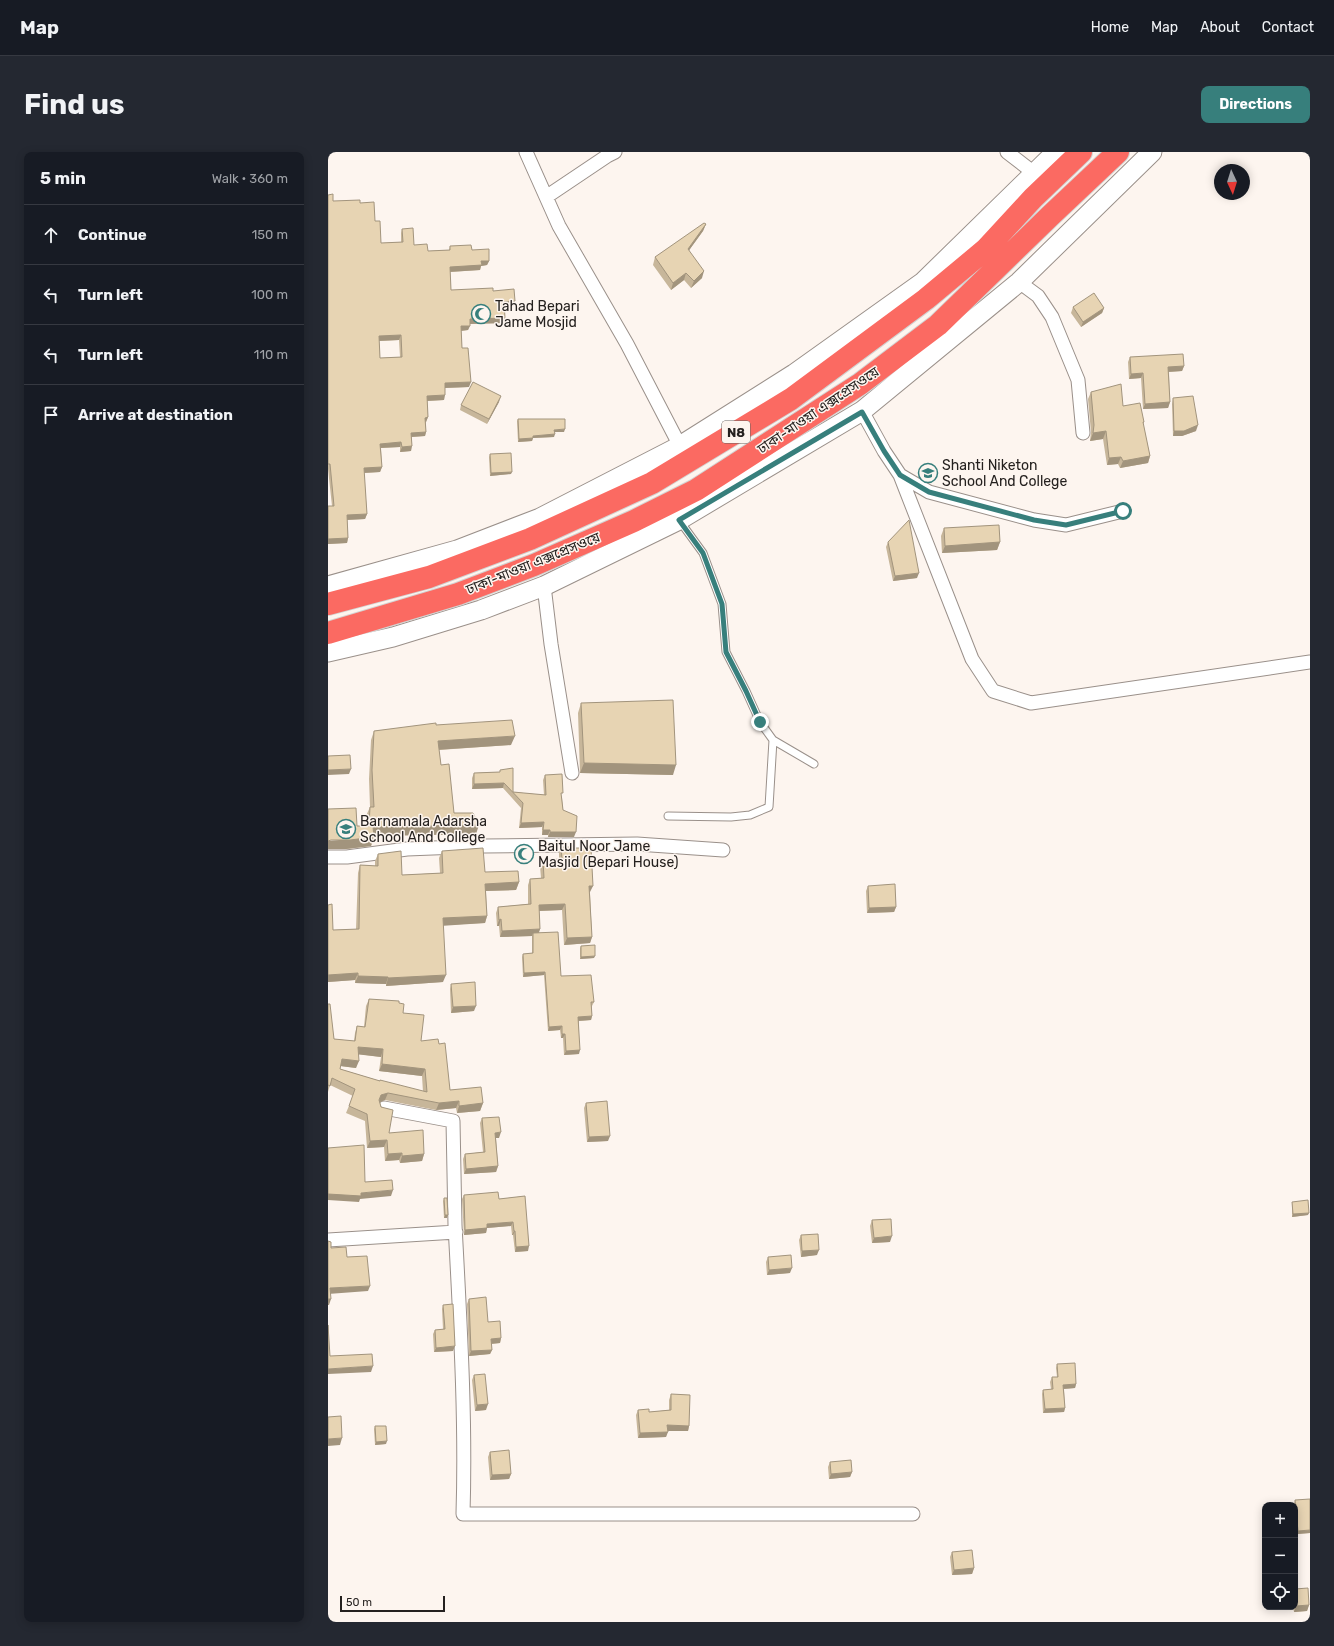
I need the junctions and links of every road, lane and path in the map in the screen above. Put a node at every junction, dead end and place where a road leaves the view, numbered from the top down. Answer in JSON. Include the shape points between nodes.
{"nodes":[{"id":1,"x":526,"y":152,"type":"edge"},
{"id":2,"x":615,"y":152,"type":"edge"},
{"id":3,"x":1006,"y":152,"type":"edge"},
{"id":4,"x":1056,"y":152,"type":"edge"},
{"id":5,"x":1081,"y":152,"type":"edge"},
{"id":6,"x":1118,"y":152,"type":"edge"},
{"id":7,"x":1152,"y":152,"type":"edge"},
{"id":8,"x":1034,"y":173,"type":"junction"},
{"id":9,"x":546,"y":197,"type":"junction"},
{"id":10,"x":1019,"y":282,"type":"junction"},
{"id":11,"x":862,"y":412,"type":"junction"},
{"id":12,"x":1083,"y":433,"type":"dead end"},
{"id":13,"x":680,"y":446,"type":"junction"},
{"id":14,"x":900,"y":475,"type":"junction"},
{"id":15,"x":1123,"y":511,"type":"dead end"},
{"id":16,"x":679,"y":520,"type":"junction"},
{"id":17,"x":328,"y":586,"type":"edge"},
{"id":18,"x":544,"y":586,"type":"junction"},
{"id":19,"x":328,"y":604,"type":"edge"},
{"id":20,"x":328,"y":633,"type":"edge"},
{"id":21,"x":328,"y":652,"type":"edge"},
{"id":22,"x":1310,"y":662,"type":"edge"},
{"id":23,"x":774,"y":740,"type":"junction"},
{"id":24,"x":814,"y":764,"type":"dead end"},
{"id":25,"x":572,"y":773,"type":"dead end"},
{"id":26,"x":668,"y":816,"type":"dead end"},
{"id":27,"x":723,"y":850,"type":"dead end"},
{"id":28,"x":328,"y":857,"type":"edge"},
{"id":29,"x":384,"y":1108,"type":"edge"},
{"id":30,"x":456,"y":1232,"type":"junction"},
{"id":31,"x":328,"y":1240,"type":"edge"},
{"id":32,"x":914,"y":1514,"type":"dead end"}],
"edges":[{"from":1,"to":9,"type":"street"},
{"from":2,"to":9,"type":"street"},
{"from":3,"to":8,"type":"street"},
{"from":4,"to":8,"type":"main road"},
{"from":5,"to":19,"type":"highway","name":"ঢাকা-মাওয়া এক্সপ্রেসওয়ে","number":"N8","via":[[1033,198],[986,249],[926,299],[791,399],[652,483],[530,539],[429,577]]},
{"from":6,"to":20,"type":"highway","name":"ঢাকা-মাওয়া এক্সপ্রেসওয়ে","number":"N8","via":[[938,325],[860,384],[696,490],[614,531],[534,566],[458,594]]},
{"from":7,"to":10,"type":"main road"},
{"from":8,"to":13,"type":"main road","via":[[923,282],[794,374]]},
{"from":9,"to":13,"type":"street","via":[[559,226]]},
{"from":10,"to":11,"type":"main road"},
{"from":10,"to":12,"type":"street","via":[[1038,296],[1052,317],[1078,380]]},
{"from":11,"to":14,"type":"street"},
{"from":11,"to":16,"type":"main road"},
{"from":13,"to":17,"type":"main road","via":[[540,518],[457,550]]},
{"from":14,"to":15,"type":"street","via":[[929,492],[1034,520],[1066,525]]},
{"from":14,"to":22,"type":"street","via":[[972,659],[993,691],[1031,703]]},
{"from":16,"to":18,"type":"main road"},
{"from":16,"to":23,"type":"lane","via":[[703,553],[722,604],[726,652],[760,722]]},
{"from":18,"to":21,"type":"main road","via":[[481,610],[393,637]]},
{"from":18,"to":25,"type":"street"},
{"from":23,"to":24,"type":"lane"},
{"from":23,"to":26,"type":"lane","via":[[769,807],[750,815],[731,817]]},
{"from":27,"to":28,"type":"street","via":[[637,844],[484,846],[407,849]]},
{"from":29,"to":30,"type":"street","via":[[453,1121]]},
{"from":30,"to":31,"type":"street"},
{"from":30,"to":32,"type":"street","via":[[462,1345],[463,1514]]}]}
